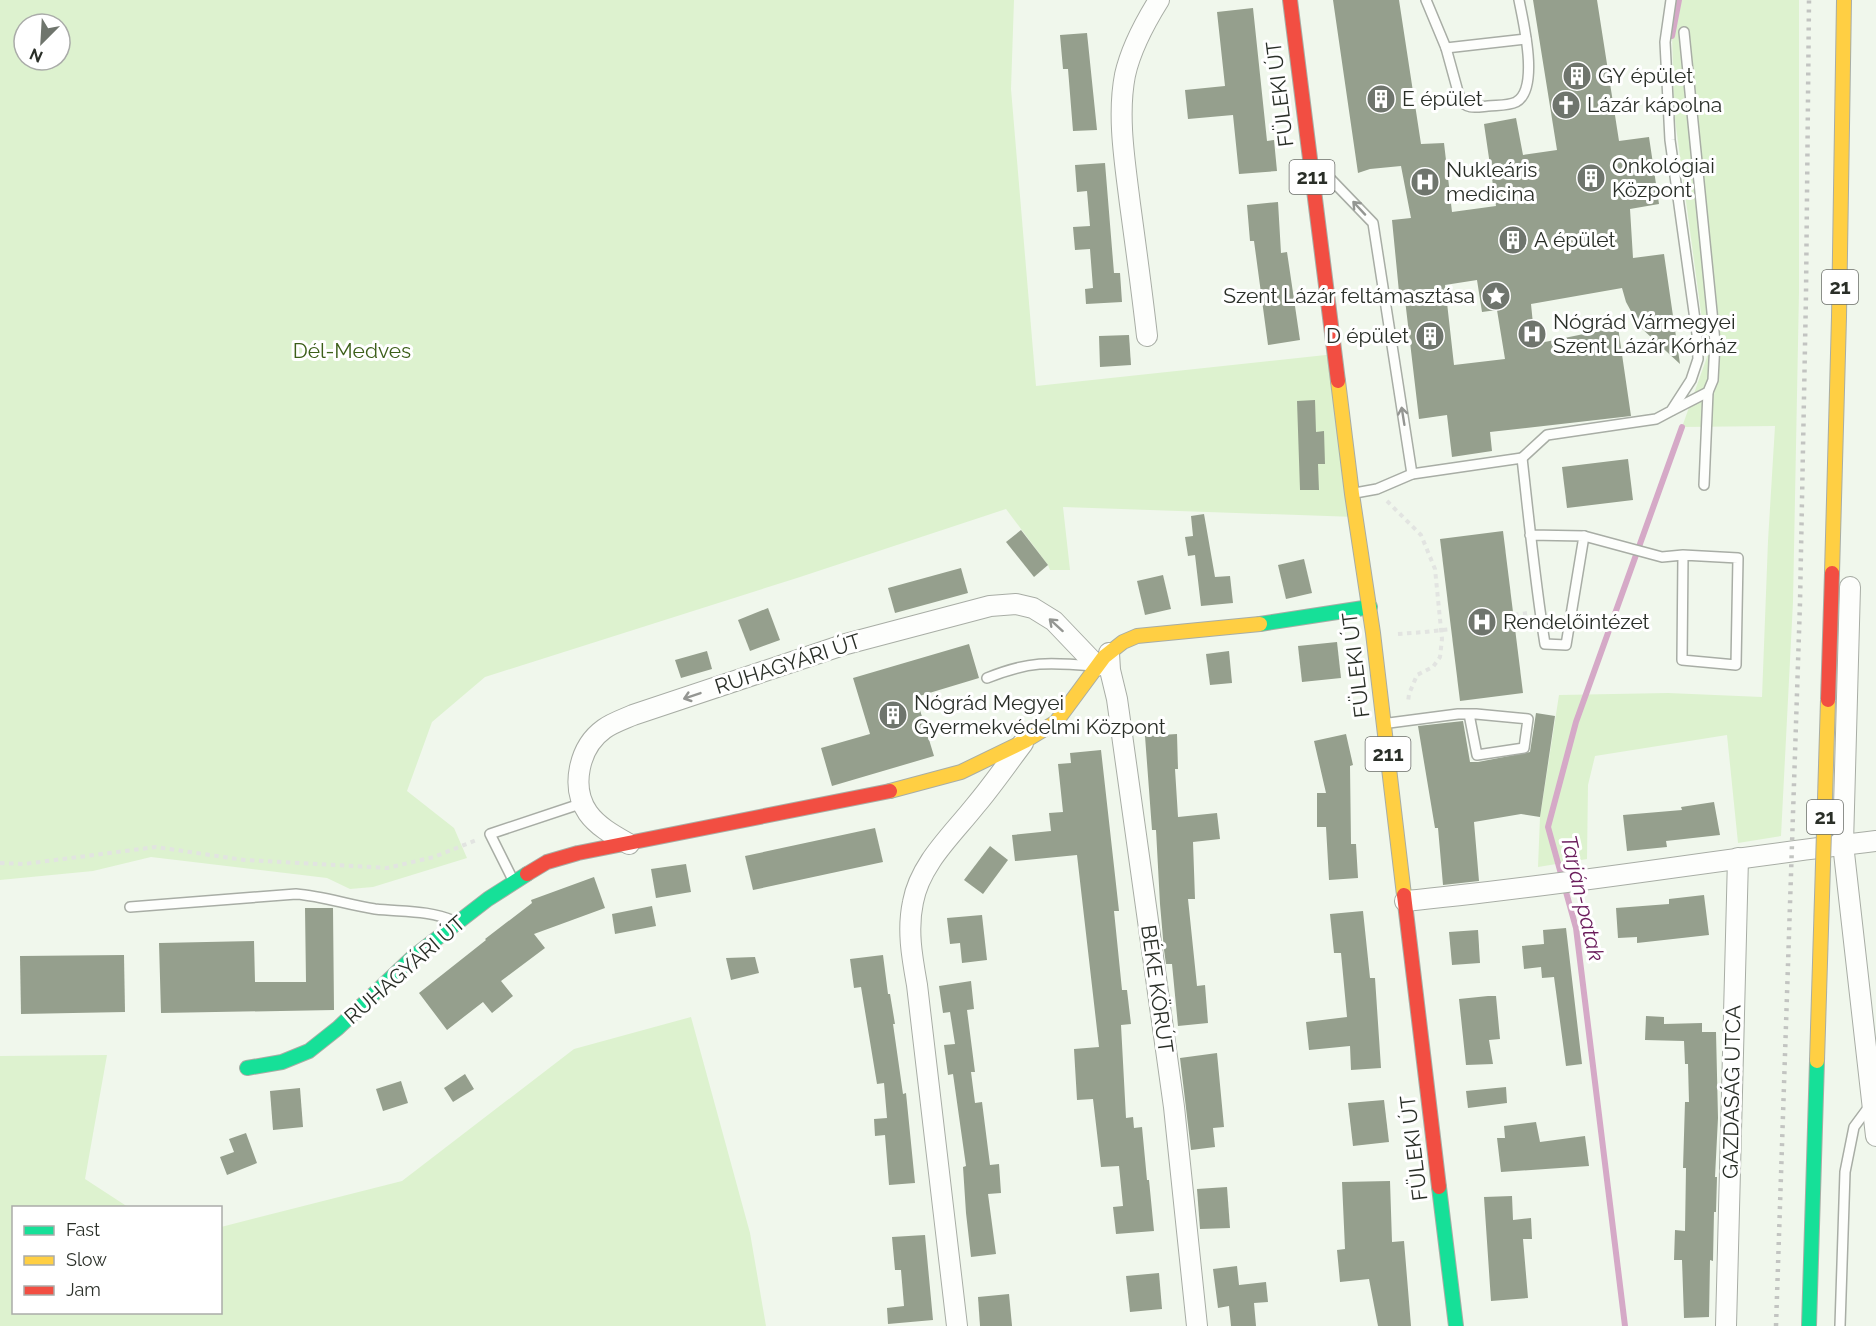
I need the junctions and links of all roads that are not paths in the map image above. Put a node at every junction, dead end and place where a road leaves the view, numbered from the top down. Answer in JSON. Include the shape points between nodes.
{"nodes":[{"id":1,"x":1159,"y":0,"type":"edge"},
{"id":2,"x":1290,"y":0,"type":"edge"},
{"id":3,"x":1426,"y":0,"type":"edge"},
{"id":4,"x":1519,"y":0,"type":"edge"},
{"id":5,"x":1671,"y":0,"type":"edge"},
{"id":6,"x":1844,"y":0,"type":"edge"},
{"id":7,"x":1684,"y":32,"type":"dead end"},
{"id":8,"x":1526,"y":39,"type":"junction"},
{"id":9,"x":1446,"y":48,"type":"junction"},
{"id":10,"x":1309,"y":158,"type":"junction"},
{"id":11,"x":1147,"y":336,"type":"dead end"},
{"id":12,"x":1708,"y":392,"type":"junction"},
{"id":13,"x":1671,"y":411,"type":"junction"},
{"id":14,"x":1522,"y":458,"type":"junction"},
{"id":15,"x":1412,"y":474,"type":"junction"},
{"id":16,"x":1704,"y":485,"type":"dead end"},
{"id":17,"x":1352,"y":494,"type":"junction"},
{"id":18,"x":1530,"y":535,"type":"junction"},
{"id":19,"x":1584,"y":536,"type":"junction"},
{"id":20,"x":1683,"y":555,"type":"junction"},
{"id":21,"x":1850,"y":586,"type":"dead end"},
{"id":22,"x":1370,"y":607,"type":"junction"},
{"id":23,"x":1103,"y":660,"type":"junction"},
{"id":24,"x":987,"y":678,"type":"dead end"},
{"id":25,"x":1469,"y":714,"type":"junction"},
{"id":26,"x":1384,"y":723,"type":"junction"},
{"id":27,"x":1025,"y":741,"type":"junction"},
{"id":28,"x":583,"y":802,"type":"junction"},
{"id":29,"x":1876,"y":841,"type":"edge"},
{"id":30,"x":629,"y":844,"type":"junction"},
{"id":31,"x":1843,"y":844,"type":"junction"},
{"id":32,"x":1738,"y":858,"type":"junction"},
{"id":33,"x":514,"y":881,"type":"junction"},
{"id":34,"x":1405,"y":901,"type":"junction"},
{"id":35,"x":130,"y":907,"type":"dead end"},
{"id":36,"x":457,"y":923,"type":"junction"},
{"id":37,"x":247,"y":1068,"type":"dead end"},
{"id":38,"x":1872,"y":1102,"type":"junction"},
{"id":39,"x":1876,"y":1136,"type":"edge"},
{"id":40,"x":957,"y":1326,"type":"edge"},
{"id":41,"x":1197,"y":1326,"type":"edge"},
{"id":42,"x":1456,"y":1326,"type":"edge"},
{"id":43,"x":1726,"y":1326,"type":"edge"},
{"id":44,"x":1809,"y":1326,"type":"edge"},
{"id":45,"x":1840,"y":1326,"type":"edge"}],
"edges":[{"from":1,"to":11,"type":"street","via":[[1132,52],[1122,106]]},
{"from":2,"to":10,"type":"main road","name":"FÜLEKI ÚT","number":"211"},
{"from":3,"to":9,"type":"lane"},
{"from":4,"to":8,"type":"lane"},
{"from":5,"to":13,"type":"lane","via":[[1665,42],[1670,140],[1698,358],[1691,380]]},
{"from":6,"to":44,"type":"main road","number":"21","bridge":true,"via":[[1839,317]]},
{"from":7,"to":12,"type":"lane","via":[[1715,342],[1713,381]]},
{"from":8,"to":9,"type":"lane"},
{"from":8,"to":9,"type":"lane","via":[[1529,69],[1519,99],[1473,108],[1460,99]]},
{"from":15,"to":10,"type":"lane","one_way":true,"via":[[1373,222]]},
{"from":10,"to":17,"type":"main road","name":"FÜLEKI ÚT","number":"211"},
{"from":12,"to":13,"type":"lane"},
{"from":12,"to":16,"type":"lane"},
{"from":13,"to":14,"type":"lane","via":[[1656,419],[1547,435]]},
{"from":14,"to":15,"type":"lane"},
{"from":14,"to":18,"type":"lane"},
{"from":15,"to":17,"type":"lane","via":[[1377,489]]},
{"from":17,"to":22,"type":"main road","name":"FÜLEKI ÚT","number":"211"},
{"from":18,"to":19,"type":"lane"},
{"from":18,"to":19,"type":"lane","via":[[1545,644],[1566,645]]},
{"from":19,"to":20,"type":"lane","via":[[1662,557]]},
{"from":20,"to":20,"type":"lane","via":[[1682,660],[1736,664],[1738,558]]},
{"from":21,"to":31,"type":"street"},
{"from":22,"to":23,"type":"main road","name":"RUHAGYÁRI ÚT","via":[[1244,626],[1137,636],[1123,642]]},
{"from":22,"to":26,"type":"main road","name":"FÜLEKI ÚT","number":"211"},
{"from":23,"to":24,"type":"lane","via":[[1036,663]]},
{"from":23,"to":27,"type":"main road","name":"RUHAGYÁRI ÚT","via":[[1056,722]]},
{"from":23,"to":28,"type":"street","name":"RUHAGYÁRI ÚT","one_way":true,"via":[[1054,621],[1033,608],[1016,604],[990,606],[846,644],[633,715],[603,730],[585,750],[581,763],[579,786]]},
{"from":23,"to":41,"type":"street","name":"BÉKE KÖRÚT","via":[[1110,670],[1117,699],[1174,1107]]},
{"from":25,"to":25,"type":"lane","via":[[1528,718],[1524,748],[1477,754]]},
{"from":25,"to":26,"type":"lane"},
{"from":26,"to":34,"type":"main road","name":"FÜLEKI ÚT","number":"211"},
{"from":27,"to":30,"type":"main road","name":"RUHAGYÁRI ÚT","via":[[961,772],[930,782]]},
{"from":27,"to":40,"type":"street","via":[[933,856],[918,883],[910,916],[910,945]]},
{"from":28,"to":30,"type":"street","name":"RUHAGYÁRI ÚT","via":[[601,827]]},
{"from":28,"to":33,"type":"lane","via":[[490,834]]},
{"from":29,"to":31,"type":"street"},
{"from":30,"to":33,"type":"main road","name":"RUHAGYÁRI ÚT","via":[[547,862]]},
{"from":31,"to":32,"type":"street"},
{"from":31,"to":38,"type":"street"},
{"from":32,"to":34,"type":"street","via":[[1537,887]]},
{"from":32,"to":43,"type":"street","name":"GAZDASÁG UTCA"},
{"from":33,"to":36,"type":"main road","name":"RUHAGYÁRI ÚT"},
{"from":34,"to":42,"type":"main road","name":"FÜLEKI ÚT","number":"211"},
{"from":35,"to":36,"type":"lane","via":[[296,894],[373,909],[437,914]]},
{"from":36,"to":37,"type":"main road","name":"RUHAGYÁRI ÚT","via":[[309,1051],[282,1062]]},
{"from":38,"to":39,"type":"street"},
{"from":38,"to":45,"type":"lane","via":[[1854,1127],[1845,1172]]}]}
